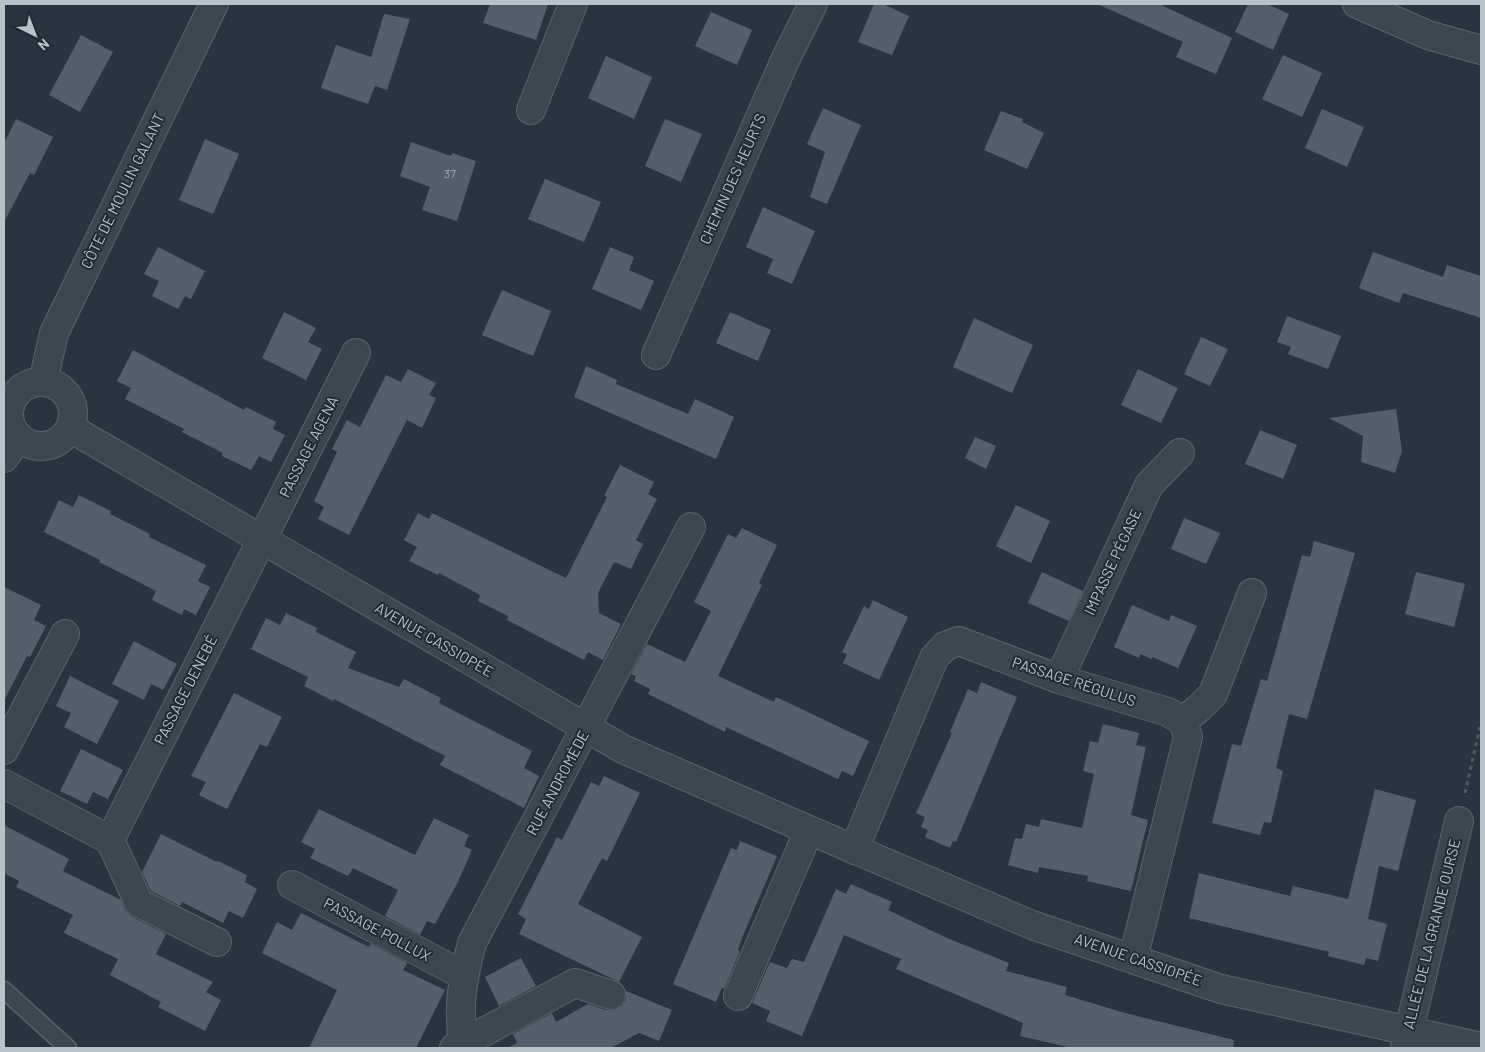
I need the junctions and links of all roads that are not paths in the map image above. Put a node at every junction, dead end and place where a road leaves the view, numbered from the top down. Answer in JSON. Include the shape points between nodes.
{"nodes":[{"id":1,"x":214,"y":4,"type":"edge"},
{"id":2,"x":573,"y":4,"type":"edge"},
{"id":3,"x":813,"y":4,"type":"edge"},
{"id":4,"x":1357,"y":4,"type":"edge"},
{"id":5,"x":1481,"y":50,"type":"edge"},
{"id":6,"x":531,"y":110,"type":"dead end"},
{"id":7,"x":356,"y":354,"type":"dead end"},
{"id":8,"x":656,"y":355,"type":"dead end"},
{"id":9,"x":43,"y":382,"type":"junction"},
{"id":10,"x":70,"y":428,"type":"junction"},
{"id":11,"x":11,"y":447,"type":"edge"},
{"id":12,"x":1180,"y":453,"type":"dead end"},
{"id":13,"x":692,"y":527,"type":"dead end"},
{"id":14,"x":261,"y":540,"type":"junction"},
{"id":15,"x":1252,"y":593,"type":"dead end"},
{"id":16,"x":65,"y":634,"type":"dead end"},
{"id":17,"x":1059,"y":679,"type":"junction"},
{"id":18,"x":1183,"y":721,"type":"junction"},
{"id":19,"x":587,"y":728,"type":"junction"},
{"id":20,"x":4,"y":750,"type":"edge"},
{"id":21,"x":4,"y":784,"type":"edge"},
{"id":22,"x":1459,"y":820,"type":"road end"},
{"id":23,"x":808,"y":830,"type":"junction"},
{"id":24,"x":110,"y":840,"type":"junction"},
{"id":25,"x":854,"y":850,"type":"junction"},
{"id":26,"x":292,"y":885,"type":"dead end"},
{"id":27,"x":217,"y":942,"type":"dead end"},
{"id":28,"x":1133,"y":959,"type":"junction"},
{"id":29,"x":464,"y":975,"type":"junction"},
{"id":30,"x":4,"y":990,"type":"edge"},
{"id":31,"x":611,"y":995,"type":"dead end"},
{"id":32,"x":738,"y":996,"type":"dead end"},
{"id":33,"x":1407,"y":1039,"type":"edge"},
{"id":34,"x":460,"y":1047,"type":"edge"},
{"id":35,"x":1481,"y":1047,"type":"edge"},
{"id":36,"x":68,"y":1048,"type":"edge"}],
"edges":[{"from":1,"to":9,"type":"street","name":"CÔTE DE MOULIN GALANT","via":[[54,333]]},
{"from":2,"to":6,"type":"street"},
{"from":3,"to":8,"type":"street","name":"CHEMIN DES HEURTS","via":[[786,58]]},
{"from":4,"to":5,"type":"street","via":[[1428,35]]},
{"from":7,"to":14,"type":"street","name":"PASSAGE AGENA"},
{"from":9,"to":10,"type":"street","via":[[65,392],[71,402],[73,419]]},
{"from":9,"to":11,"type":"street","via":[[28,386],[15,396],[10,412]]},
{"from":10,"to":11,"type":"street","via":[[64,438],[48,446],[28,443]]},
{"from":10,"to":14,"type":"street","name":"AVENUE CASSIOPÉE"},
{"from":12,"to":17,"type":"street","name":"IMPASSE PÉGASE","via":[[1149,485]]},
{"from":13,"to":19,"type":"street","name":"RUE ANDROMÈDE"},
{"from":14,"to":19,"type":"street","name":"AVENUE CASSIOPÉE"},
{"from":14,"to":24,"type":"street","name":"PASSAGE DENEBÉ"},
{"from":15,"to":18,"type":"street","via":[[1213,694]]},
{"from":16,"to":20,"type":"street"},
{"from":17,"to":18,"type":"street","name":"PASSAGE RÉGULUS","via":[[1168,712]]},
{"from":17,"to":25,"type":"street","name":"PASSAGE RÉGULUS","via":[[959,641],[945,646],[934,658]]},
{"from":18,"to":28,"type":"street","via":[[1188,737]]},
{"from":19,"to":23,"type":"street","name":"AVENUE CASSIOPÉE","via":[[623,749]]},
{"from":19,"to":29,"type":"street","name":"RUE ANDROMÈDE","via":[[472,944]]},
{"from":21,"to":24,"type":"street"},
{"from":22,"to":33,"type":"street","name":"ALLÉE DE LA GRANDE OURSE"},
{"from":23,"to":25,"type":"street","name":"AVENUE CASSIOPÉE"},
{"from":23,"to":32,"type":"street"},
{"from":24,"to":27,"type":"street","via":[[139,903]]},
{"from":25,"to":28,"type":"street","name":"AVENUE CASSIOPÉE","via":[[1032,924]]},
{"from":26,"to":29,"type":"street","name":"PASSAGE POLLUX"},
{"from":28,"to":33,"type":"street","name":"AVENUE CASSIOPÉE","via":[[1221,989]]},
{"from":29,"to":34,"type":"street","name":"RUE ANDROMÈDE"},
{"from":30,"to":36,"type":"lane"},
{"from":31,"to":34,"type":"street","via":[[575,984]]},
{"from":33,"to":35,"type":"street","name":"AVENUE CASSIOPÉE"}]}
